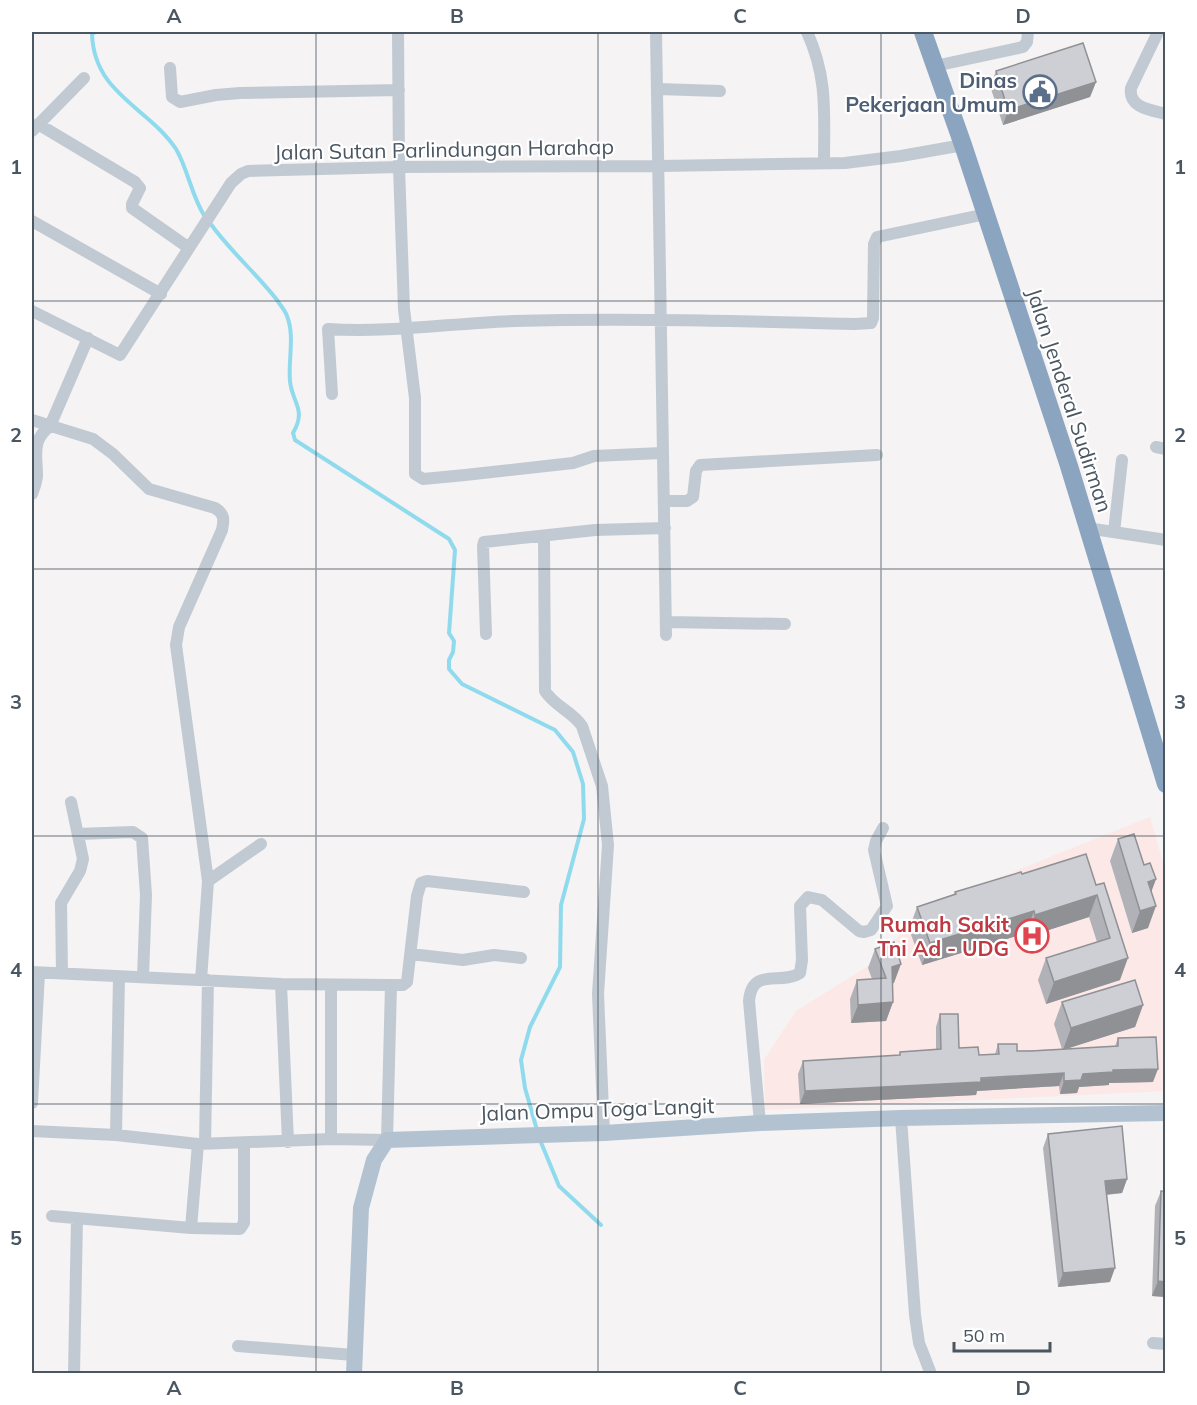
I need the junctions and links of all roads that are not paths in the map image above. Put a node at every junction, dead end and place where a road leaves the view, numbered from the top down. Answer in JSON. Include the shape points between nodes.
{"nodes":[{"id":1,"x":398,"y":32,"type":"edge"},
{"id":2,"x":656,"y":32,"type":"edge"},
{"id":3,"x":807,"y":32,"type":"edge"},
{"id":4,"x":923,"y":32,"type":"edge"},
{"id":5,"x":1028,"y":32,"type":"edge"},
{"id":6,"x":1158,"y":32,"type":"edge"},
{"id":7,"x":935,"y":66,"type":"junction"},
{"id":8,"x":170,"y":68,"type":"dead end"},
{"id":9,"x":84,"y":78,"type":"dead end"},
{"id":10,"x":658,"y":89,"type":"junction"},
{"id":11,"x":399,"y":90,"type":"junction"},
{"id":12,"x":720,"y":91,"type":"dead end"},
{"id":13,"x":1166,"y":114,"type":"edge"},
{"id":14,"x":35,"y":127,"type":"edge"},
{"id":15,"x":963,"y":145,"type":"junction"},
{"id":16,"x":824,"y":163,"type":"junction"},
{"id":17,"x":660,"y":166,"type":"junction"},
{"id":18,"x":399,"y":167,"type":"junction"},
{"id":19,"x":986,"y":214,"type":"junction"},
{"id":20,"x":32,"y":220,"type":"edge"},
{"id":21,"x":189,"y":248,"type":"junction"},
{"id":22,"x":161,"y":294,"type":"junction"},
{"id":23,"x":32,"y":311,"type":"edge"},
{"id":24,"x":660,"y":320,"type":"junction"},
{"id":25,"x":406,"y":328,"type":"junction"},
{"id":26,"x":88,"y":338,"type":"junction"},
{"id":27,"x":332,"y":394,"type":"dead end"},
{"id":28,"x":32,"y":420,"type":"edge"},
{"id":29,"x":50,"y":426,"type":"junction"},
{"id":30,"x":662,"y":453,"type":"junction"},
{"id":31,"x":877,"y":455,"type":"dead end"},
{"id":32,"x":1122,"y":460,"type":"dead end"},
{"id":33,"x":32,"y":494,"type":"edge"},
{"id":34,"x":664,"y":501,"type":"junction"},
{"id":35,"x":664,"y":528,"type":"junction"},
{"id":36,"x":1088,"y":528,"type":"junction"},
{"id":37,"x":1114,"y":532,"type":"junction"},
{"id":38,"x":544,"y":536,"type":"junction"},
{"id":39,"x":1166,"y":540,"type":"edge"},
{"id":40,"x":785,"y":624,"type":"dead end"},
{"id":41,"x":486,"y":634,"type":"dead end"},
{"id":42,"x":1166,"y":784,"type":"edge"},
{"id":43,"x":71,"y":802,"type":"dead end"},
{"id":44,"x":883,"y":828,"type":"dead end"},
{"id":45,"x":78,"y":834,"type":"junction"},
{"id":46,"x":261,"y":844,"type":"dead end"},
{"id":47,"x":208,"y":881,"type":"junction"},
{"id":48,"x":524,"y":892,"type":"dead end"},
{"id":49,"x":411,"y":954,"type":"junction"},
{"id":50,"x":521,"y":958,"type":"dead end"},
{"id":51,"x":35,"y":973,"type":"edge"},
{"id":52,"x":62,"y":973,"type":"junction"},
{"id":53,"x":119,"y":977,"type":"junction"},
{"id":54,"x":143,"y":977,"type":"junction"},
{"id":55,"x":205,"y":980,"type":"junction"},
{"id":56,"x":281,"y":984,"type":"junction"},
{"id":57,"x":331,"y":985,"type":"junction"},
{"id":58,"x":391,"y":985,"type":"junction"},
{"id":59,"x":32,"y":1103,"type":"edge"},
{"id":60,"x":1166,"y":1113,"type":"edge"},
{"id":61,"x":901,"y":1118,"type":"junction"},
{"id":62,"x":760,"y":1123,"type":"junction"},
{"id":63,"x":32,"y":1131,"type":"edge"},
{"id":64,"x":604,"y":1133,"type":"junction"},
{"id":65,"x":116,"y":1135,"type":"junction"},
{"id":66,"x":331,"y":1139,"type":"junction"},
{"id":67,"x":387,"y":1140,"type":"junction"},
{"id":68,"x":288,"y":1142,"type":"junction"},
{"id":69,"x":244,"y":1143,"type":"junction"},
{"id":70,"x":201,"y":1144,"type":"junction"},
{"id":71,"x":52,"y":1216,"type":"dead end"},
{"id":72,"x":77,"y":1218,"type":"junction"},
{"id":73,"x":191,"y":1228,"type":"junction"},
{"id":74,"x":238,"y":1346,"type":"dead end"},
{"id":75,"x":354,"y":1355,"type":"junction"},
{"id":76,"x":74,"y":1374,"type":"edge"},
{"id":77,"x":354,"y":1374,"type":"edge"},
{"id":78,"x":931,"y":1374,"type":"edge"}],
"edges":[{"from":1,"to":11,"type":"street"},
{"from":2,"to":10,"type":"street"},
{"from":3,"to":16,"type":"street","via":[[824,86]]},
{"from":4,"to":7,"type":"highway","name":"Jalan Jenderal Sudirman"},
{"from":5,"to":7,"type":"street","via":[[1023,47]]},
{"from":6,"to":13,"type":"street","via":[[1130,95],[1138,105]]},
{"from":7,"to":15,"type":"highway","name":"Jalan Jenderal Sudirman"},
{"from":8,"to":11,"type":"street","via":[[172,98],[180,102],[240,93]]},
{"from":9,"to":14,"type":"street"},
{"from":10,"to":12,"type":"street"},
{"from":10,"to":17,"type":"street"},
{"from":11,"to":18,"type":"street"},
{"from":14,"to":21,"type":"street","via":[[135,182],[140,188],[132,208]]},
{"from":15,"to":16,"type":"street","name":"Jalan Sutan Parlindungan Harahap","via":[[872,161]]},
{"from":15,"to":19,"type":"highway","name":"Jalan Jenderal Sudirman"},
{"from":16,"to":17,"type":"street","name":"Jalan Sutan Parlindungan Harahap"},
{"from":17,"to":18,"type":"street","name":"Jalan Sutan Parlindungan Harahap"},
{"from":17,"to":24,"type":"street"},
{"from":18,"to":21,"type":"street","name":"Jalan Sutan Parlindungan Harahap","via":[[248,171],[231,183]]},
{"from":18,"to":25,"type":"street"},
{"from":19,"to":24,"type":"street","via":[[877,237],[871,323]]},
{"from":19,"to":36,"type":"highway","name":"Jalan Jenderal Sudirman"},
{"from":20,"to":22,"type":"street"},
{"from":21,"to":22,"type":"street","name":"Jalan Sutan Parlindungan Harahap"},
{"from":22,"to":26,"type":"street","name":"Jalan Sutan Parlindungan Harahap","via":[[120,355]]},
{"from":23,"to":26,"type":"street","name":"Jalan Sutan Parlindungan Harahap"},
{"from":24,"to":25,"type":"street","via":[[513,321]]},
{"from":24,"to":30,"type":"street"},
{"from":25,"to":27,"type":"street","via":[[328,329]]},
{"from":25,"to":30,"type":"street","via":[[415,398],[415,471],[420,478],[568,464],[594,456]]},
{"from":26,"to":29,"type":"street"},
{"from":28,"to":29,"type":"street"},
{"from":29,"to":33,"type":"street","via":[[41,434],[34,454],[37,476]]},
{"from":29,"to":47,"type":"street","via":[[98,443],[149,489],[210,506],[224,519],[179,627],[176,645]]},
{"from":30,"to":34,"type":"street"},
{"from":31,"to":34,"type":"street","via":[[700,465],[691,498]]},
{"from":32,"to":37,"type":"street"},
{"from":34,"to":35,"type":"street"},
{"from":35,"to":38,"type":"street"},
{"from":35,"to":40,"type":"street","via":[[666,628]]},
{"from":36,"to":37,"type":"street"},
{"from":36,"to":42,"type":"highway","name":"Jalan Jenderal Sudirman"},
{"from":37,"to":39,"type":"street"},
{"from":38,"to":41,"type":"street","via":[[483,543]]},
{"from":38,"to":64,"type":"street","via":[[545,691],[582,726],[602,786],[606,820],[608,845],[598,994]]},
{"from":43,"to":45,"type":"street"},
{"from":44,"to":62,"type":"street","via":[[874,850],[887,906],[871,930],[859,931],[822,900],[808,897],[800,906],[800,974],[762,980],[752,989],[749,1001]]},
{"from":45,"to":52,"type":"street","via":[[82,864],[61,903]]},
{"from":45,"to":54,"type":"street","via":[[133,832],[142,838],[146,895]]},
{"from":46,"to":47,"type":"street"},
{"from":47,"to":55,"type":"street"},
{"from":48,"to":49,"type":"street","via":[[423,882],[417,896]]},
{"from":49,"to":50,"type":"street","via":[[463,960],[494,955]]},
{"from":49,"to":58,"type":"street","via":[[408,982]]},
{"from":51,"to":52,"type":"street"},
{"from":51,"to":59,"type":"street"},
{"from":52,"to":53,"type":"street"},
{"from":53,"to":54,"type":"street"},
{"from":53,"to":65,"type":"street"},
{"from":54,"to":55,"type":"street"},
{"from":55,"to":56,"type":"street"},
{"from":55,"to":70,"type":"street"},
{"from":56,"to":57,"type":"street"},
{"from":56,"to":68,"type":"street"},
{"from":57,"to":58,"type":"street"},
{"from":57,"to":66,"type":"street"},
{"from":58,"to":67,"type":"street"},
{"from":60,"to":61,"type":"main road","name":"Jalan Ompu Toga Langit"},
{"from":61,"to":62,"type":"main road","name":"Jalan Ompu Toga Langit"},
{"from":61,"to":78,"type":"street","via":[[915,1315],[919,1343]]},
{"from":62,"to":64,"type":"main road","name":"Jalan Ompu Toga Langit"},
{"from":63,"to":65,"type":"street","name":"Jalan Ompu Toga Langit"},
{"from":64,"to":67,"type":"main road","name":"Jalan Ompu Toga Langit"},
{"from":65,"to":70,"type":"street","name":"Jalan Ompu Toga Langit"},
{"from":66,"to":67,"type":"street","name":"Jalan Ompu Toga Langit"},
{"from":66,"to":68,"type":"street","name":"Jalan Ompu Toga Langit"},
{"from":67,"to":75,"type":"main road","via":[[374,1160],[361,1208]]},
{"from":68,"to":69,"type":"street","name":"Jalan Ompu Toga Langit"},
{"from":69,"to":70,"type":"street","name":"Jalan Ompu Toga Langit"},
{"from":69,"to":73,"type":"street","via":[[243,1226],[237,1230]]},
{"from":70,"to":73,"type":"street"},
{"from":71,"to":72,"type":"street"},
{"from":72,"to":73,"type":"street"},
{"from":72,"to":76,"type":"street"},
{"from":74,"to":75,"type":"street"},
{"from":75,"to":77,"type":"main road"}]}
